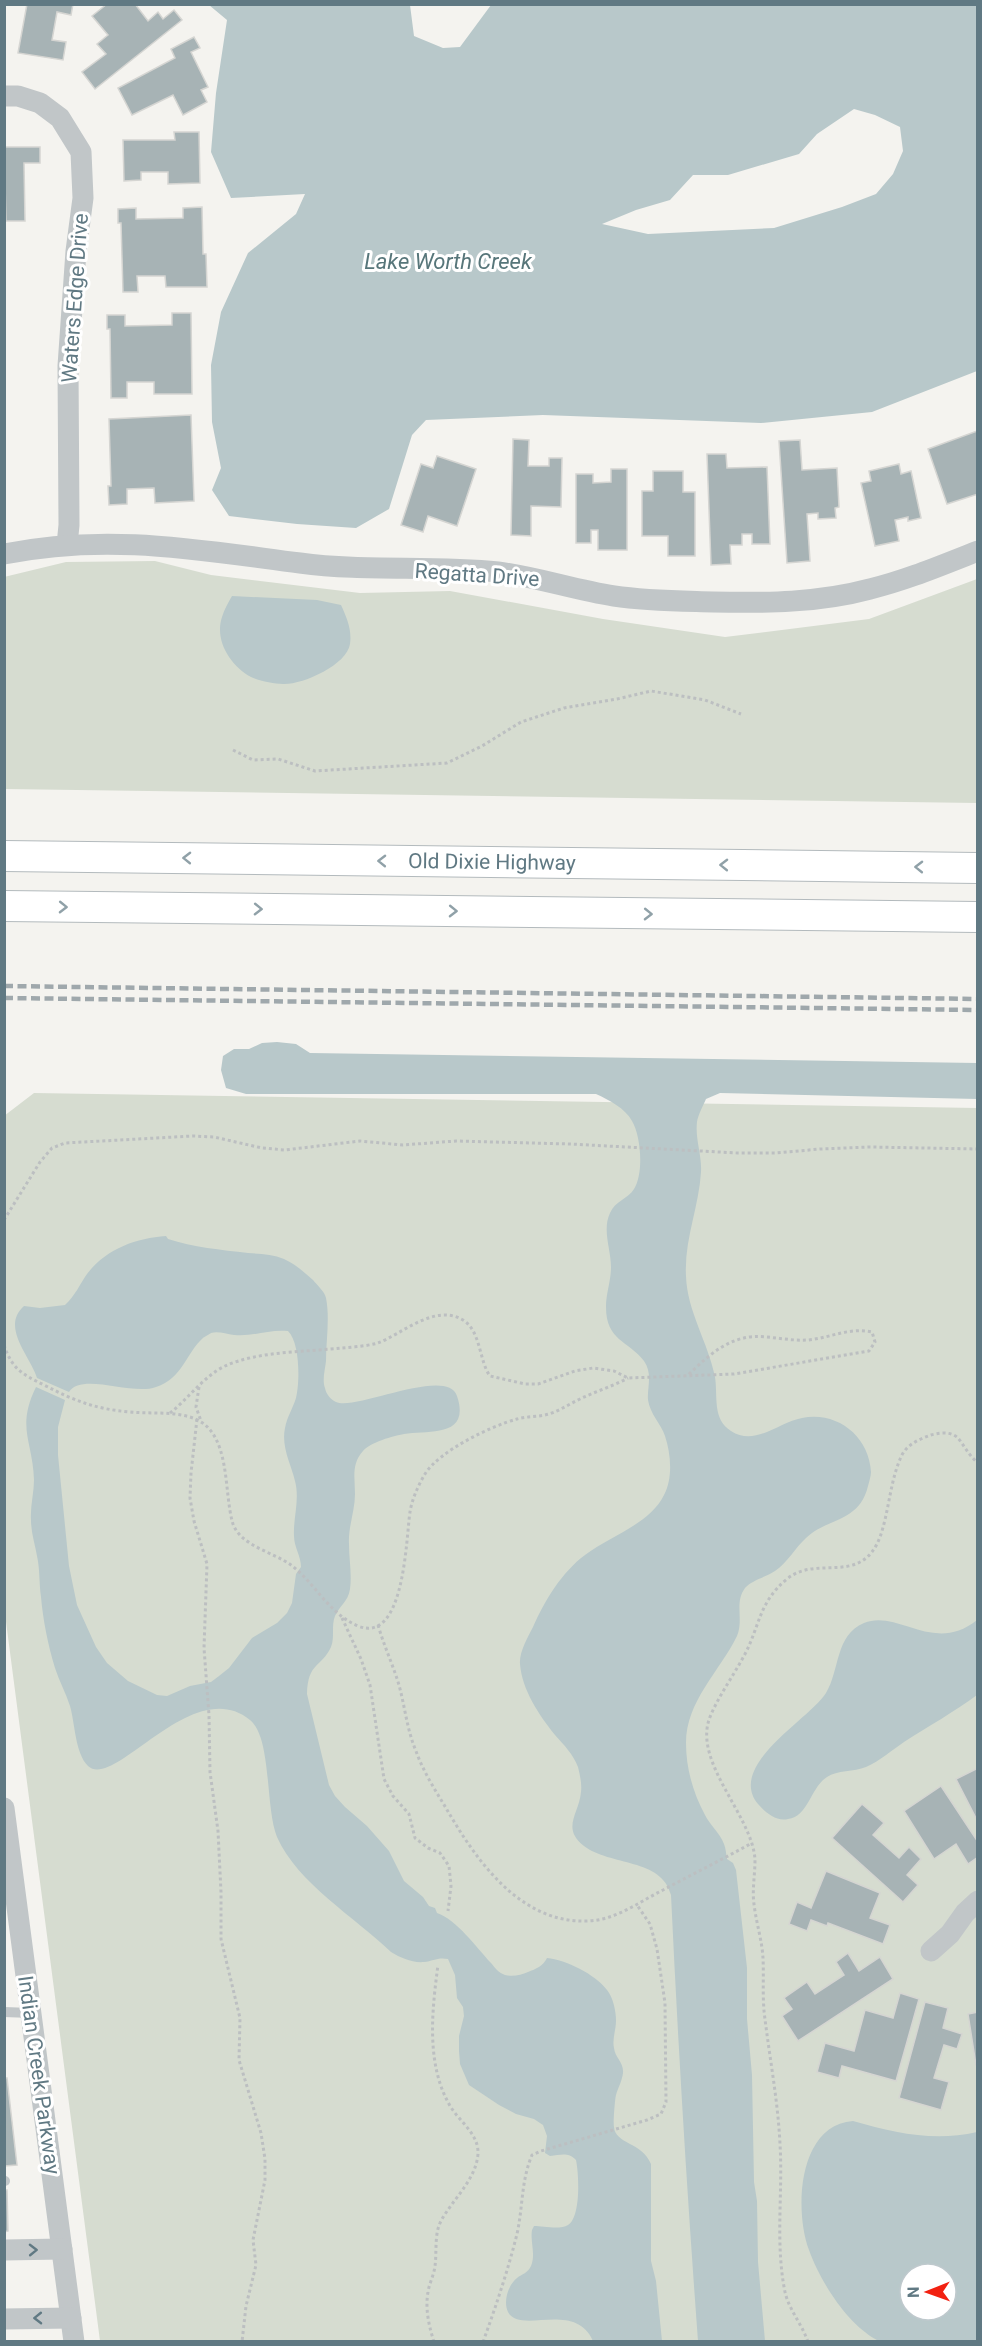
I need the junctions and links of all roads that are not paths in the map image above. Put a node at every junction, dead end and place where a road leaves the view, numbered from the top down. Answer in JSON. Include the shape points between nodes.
{"nodes":[{"id":1,"x":4,"y":96,"type":"edge"},
{"id":2,"x":67,"y":545,"type":"junction"},
{"id":3,"x":978,"y":551,"type":"edge"},
{"id":4,"x":4,"y":554,"type":"edge"},
{"id":5,"x":4,"y":856,"type":"edge"},
{"id":6,"x":978,"y":868,"type":"edge"},
{"id":7,"x":4,"y":906,"type":"edge"},
{"id":8,"x":978,"y":917,"type":"edge"},
{"id":9,"x":4,"y":1808,"type":"edge"},
{"id":10,"x":978,"y":1901,"type":"edge"},
{"id":11,"x":13,"y":1934,"type":"edge"},
{"id":12,"x":931,"y":1951,"type":"dead end"},
{"id":13,"x":4,"y":2012,"type":"edge"},
{"id":14,"x":31,"y":2013,"type":"junction"},
{"id":15,"x":62,"y":2249,"type":"junction"},
{"id":16,"x":4,"y":2250,"type":"edge"},
{"id":17,"x":71,"y":2318,"type":"junction"},
{"id":18,"x":4,"y":2319,"type":"edge"},
{"id":19,"x":74,"y":2342,"type":"edge"}],
"edges":[{"from":1,"to":2,"type":"street","name":"Waters Edge Drive","via":[[40,103],[60,118],[81,152],[83,198],[68,366]]},
{"from":2,"to":3,"type":"street","name":"Regatta Drive","via":[[140,544],[349,568],[498,572],[612,596],[757,603],[822,599],[870,589]]},
{"from":2,"to":4,"type":"street","name":"Regatta Drive"},
{"from":6,"to":5,"type":"main road","name":"Old Dixie Highway","one_way":true},
{"from":7,"to":8,"type":"main road","one_way":true},
{"from":9,"to":11,"type":"street","name":"Indian Creek Parkway"},
{"from":10,"to":12,"type":"street"},
{"from":11,"to":14,"type":"street","name":"Indian Creek Parkway"},
{"from":13,"to":14,"type":"lane"},
{"from":14,"to":15,"type":"street","name":"Indian Creek Parkway"},
{"from":16,"to":15,"type":"street","one_way":true},
{"from":15,"to":17,"type":"street","name":"Indian Creek Parkway"},
{"from":17,"to":18,"type":"street","one_way":true},
{"from":17,"to":19,"type":"street","name":"Indian Creek Parkway"}]}
